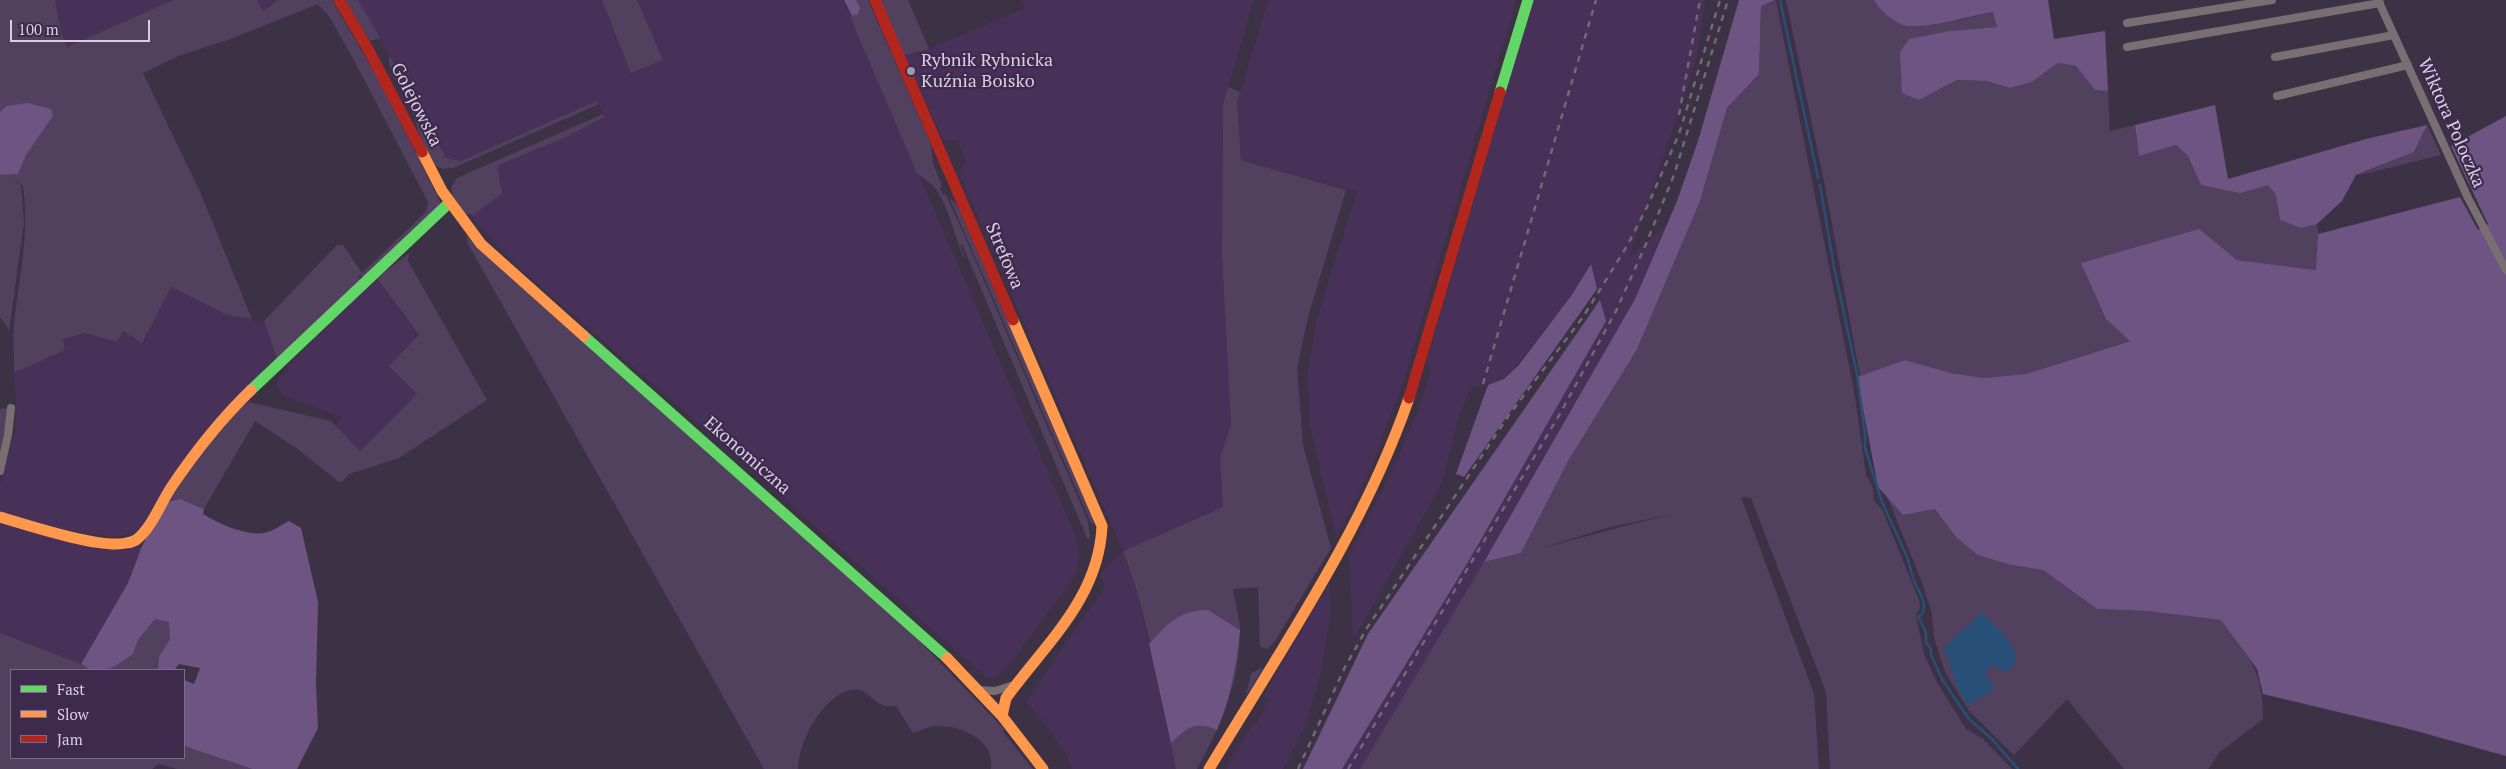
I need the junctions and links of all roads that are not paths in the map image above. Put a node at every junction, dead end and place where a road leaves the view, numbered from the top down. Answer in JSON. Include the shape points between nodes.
{"nodes":[{"id":1,"x":339,"y":0,"type":"edge"},
{"id":2,"x":875,"y":0,"type":"edge"},
{"id":3,"x":1528,"y":0,"type":"edge"},
{"id":4,"x":2272,"y":0,"type":"edge"},
{"id":5,"x":2379,"y":2,"type":"edge"},
{"id":6,"x":2127,"y":22,"type":"dead end"},
{"id":7,"x":2394,"y":35,"type":"junction"},
{"id":8,"x":2127,"y":47,"type":"dead end"},
{"id":9,"x":2276,"y":57,"type":"dead end"},
{"id":10,"x":2408,"y":66,"type":"junction"},
{"id":11,"x":2277,"y":96,"type":"dead end"},
{"id":12,"x":449,"y":203,"type":"junction"},
{"id":13,"x":465,"y":225,"type":"joint"},
{"id":14,"x":2506,"y":270,"type":"edge"},
{"id":15,"x":11,"y":408,"type":"dead end"},
{"id":16,"x":0,"y":471,"type":"edge"},
{"id":17,"x":0,"y":517,"type":"edge"},
{"id":18,"x":1016,"y":684,"type":"junction"},
{"id":19,"x":978,"y":690,"type":"junction"},
{"id":20,"x":1002,"y":716,"type":"junction"},
{"id":21,"x":1043,"y":769,"type":"edge"},
{"id":22,"x":1210,"y":769,"type":"edge"}],
"edges":[{"from":1,"to":12,"type":"street","name":"Golejowska"},
{"from":2,"to":18,"type":"street","name":"Strefowa","via":[[1102,526],[1101,554],[1088,586]]},
{"from":3,"to":22,"type":"street","via":[[1410,396],[1388,456],[1349,535]]},
{"from":4,"to":6,"type":"street"},
{"from":5,"to":7,"type":"street","name":"Wiktora Poloczka"},
{"from":5,"to":8,"type":"street"},
{"from":7,"to":9,"type":"street"},
{"from":7,"to":10,"type":"street","name":"Wiktora Poloczka"},
{"from":10,"to":11,"type":"street"},
{"from":10,"to":14,"type":"street","name":"Wiktora Poloczka","via":[[2468,198]]},
{"from":12,"to":13,"type":"street","name":"Golejowska"},
{"from":12,"to":17,"type":"street","via":[[232,408],[172,486],[136,540],[124,544],[96,541],[44,531]]},
{"from":13,"to":19,"type":"street","name":"Ekonomiczna","via":[[498,261],[916,629]]},
{"from":15,"to":16,"type":"street"},
{"from":18,"to":19,"type":"street","via":[[996,691]]},
{"from":18,"to":20,"type":"street","via":[[1004,702]]},
{"from":19,"to":20,"type":"street","name":"Ekonomiczna"},
{"from":20,"to":21,"type":"street","name":"Ekonomiczna"}]}
